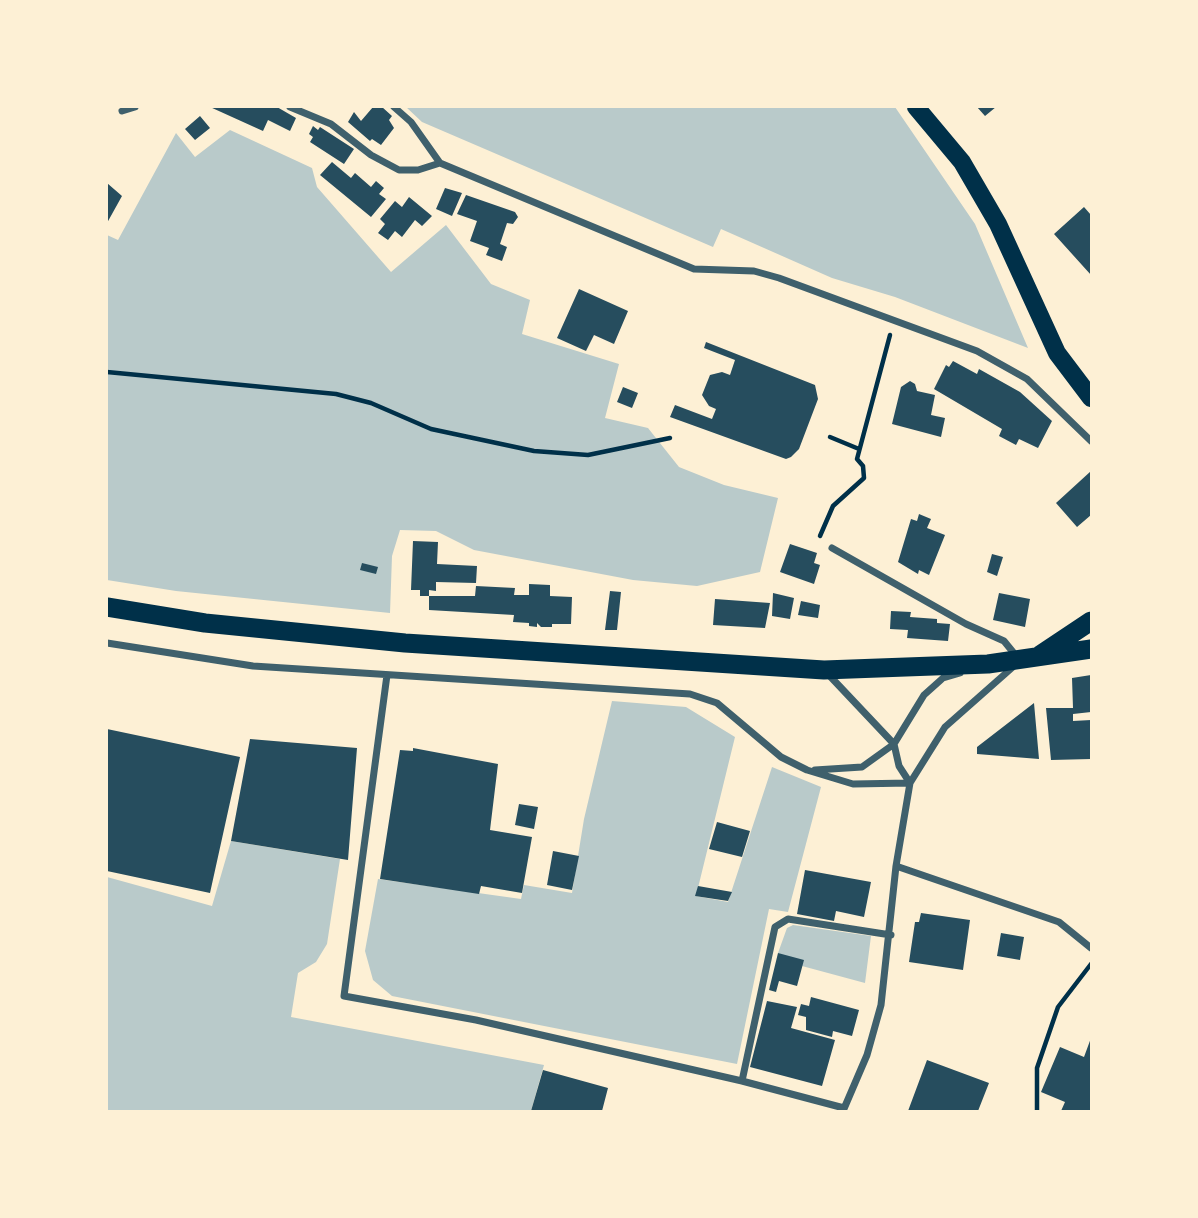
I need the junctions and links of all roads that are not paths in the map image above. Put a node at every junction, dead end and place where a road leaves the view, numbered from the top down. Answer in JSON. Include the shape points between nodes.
{"nodes":[{"id":1,"x":135,"y":107,"type":"edge"},
{"id":2,"x":290,"y":107,"type":"edge"},
{"id":3,"x":394,"y":107,"type":"edge"},
{"id":4,"x":916,"y":107,"type":"edge"},
{"id":5,"x":122,"y":111,"type":"dead end"},
{"id":6,"x":440,"y":163,"type":"junction"},
{"id":7,"x":1091,"y":398,"type":"edge"},
{"id":8,"x":1091,"y":441,"type":"edge"},
{"id":9,"x":832,"y":548,"type":"dead end"},
{"id":10,"x":107,"y":607,"type":"edge"},
{"id":11,"x":1091,"y":621,"type":"edge"},
{"id":12,"x":107,"y":643,"type":"edge"},
{"id":13,"x":1091,"y":649,"type":"edge"},
{"id":14,"x":1027,"y":660,"type":"junction"},
{"id":15,"x":988,"y":664,"type":"junction"},
{"id":16,"x":824,"y":670,"type":"junction"},
{"id":17,"x":387,"y":675,"type":"junction"},
{"id":18,"x":894,"y":744,"type":"junction"},
{"id":19,"x":807,"y":770,"type":"junction"},
{"id":20,"x":909,"y":783,"type":"junction"},
{"id":21,"x":896,"y":866,"type":"junction"},
{"id":22,"x":891,"y":935,"type":"junction"},
{"id":23,"x":1091,"y":948,"type":"edge"},
{"id":24,"x":742,"y":1081,"type":"junction"},
{"id":25,"x":843,"y":1110,"type":"edge"}],
"edges":[{"from":1,"to":5,"type":"street"},
{"from":2,"to":6,"type":"street","via":[[331,124],[399,170]]},
{"from":3,"to":6,"type":"street","via":[[411,122]]},
{"from":4,"to":7,"type":"main road","via":[[962,162],[998,224],[1057,353]]},
{"from":6,"to":8,"type":"street","via":[[694,269],[754,271],[977,351],[1027,379]]},
{"from":9,"to":14,"type":"street","via":[[1004,641]]},
{"from":10,"to":16,"type":"highway","via":[[392,642]]},
{"from":11,"to":14,"type":"highway"},
{"from":12,"to":17,"type":"street","via":[[253,666]]},
{"from":13,"to":14,"type":"highway"},
{"from":14,"to":15,"type":"highway"},
{"from":14,"to":20,"type":"street","via":[[945,727]]},
{"from":15,"to":16,"type":"highway"},
{"from":15,"to":18,"type":"street","via":[[943,678],[924,695]]},
{"from":16,"to":18,"type":"street"},
{"from":17,"to":19,"type":"street","via":[[690,694],[717,704],[781,757]]},
{"from":17,"to":24,"type":"street","via":[[344,996],[476,1020]]},
{"from":18,"to":19,"type":"street","via":[[862,767]]},
{"from":18,"to":20,"type":"street"},
{"from":19,"to":20,"type":"street","via":[[853,783]]},
{"from":20,"to":21,"type":"street"},
{"from":21,"to":22,"type":"street"},
{"from":21,"to":23,"type":"street","via":[[1059,922]]},
{"from":22,"to":24,"type":"street","via":[[788,919],[775,927]]},
{"from":22,"to":25,"type":"street","via":[[881,1005],[867,1055]]},
{"from":24,"to":25,"type":"street"}]}
